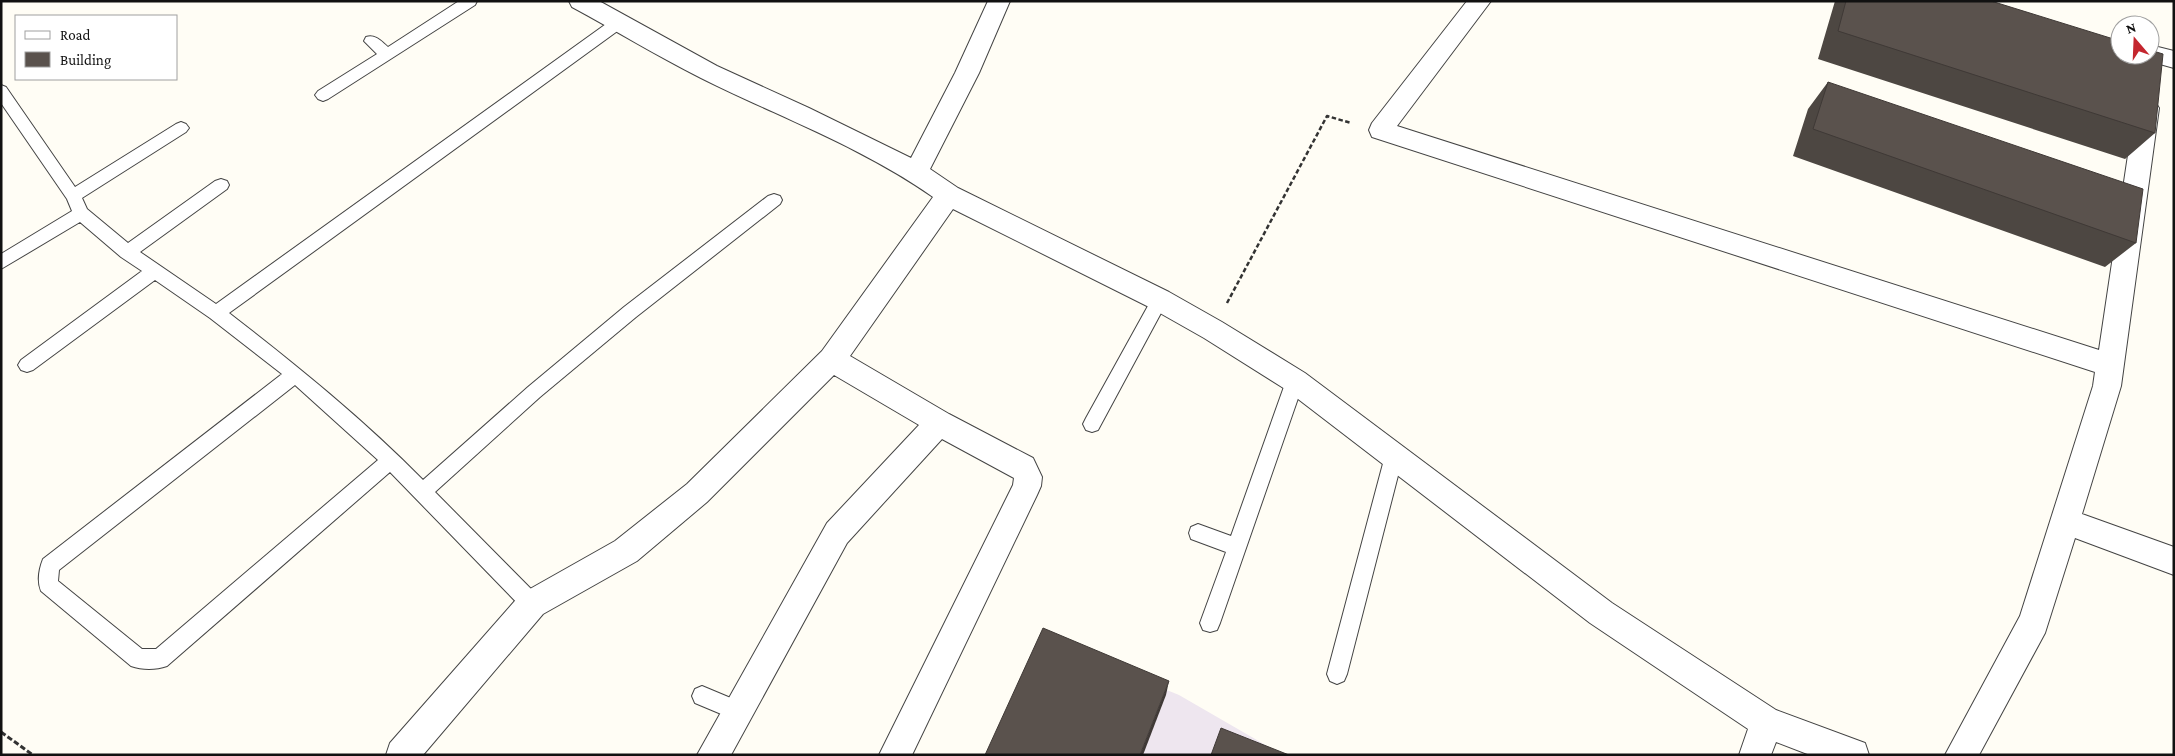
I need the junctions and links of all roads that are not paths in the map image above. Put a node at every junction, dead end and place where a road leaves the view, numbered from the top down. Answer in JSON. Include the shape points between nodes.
{"nodes":[{"id":1,"x":470,"y":1,"type":"edge"},
{"id":2,"x":580,"y":1,"type":"edge"},
{"id":3,"x":998,"y":1,"type":"edge"},
{"id":4,"x":1480,"y":1,"type":"edge"},
{"id":5,"x":618,"y":23,"type":"junction"},
{"id":6,"x":370,"y":41,"type":"dead end"},
{"id":7,"x":387,"y":54,"type":"junction"},
{"id":8,"x":2159,"y":65,"type":"edge"},
{"id":9,"x":1,"y":91,"type":"edge"},
{"id":10,"x":323,"y":95,"type":"dead end"},
{"id":11,"x":182,"y":128,"type":"dead end"},
{"id":12,"x":916,"y":172,"type":"junction"},
{"id":13,"x":221,"y":185,"type":"dead end"},
{"id":14,"x":949,"y":195,"type":"junction"},
{"id":15,"x":73,"y":196,"type":"junction"},
{"id":16,"x":774,"y":200,"type":"dead end"},
{"id":17,"x":81,"y":212,"type":"junction"},
{"id":18,"x":127,"y":252,"type":"junction"},
{"id":19,"x":1,"y":262,"type":"edge"},
{"id":20,"x":155,"y":271,"type":"junction"},
{"id":21,"x":1160,"y":300,"type":"junction"},
{"id":22,"x":216,"y":313,"type":"junction"},
{"id":23,"x":832,"y":359,"type":"junction"},
{"id":24,"x":27,"y":365,"type":"dead end"},
{"id":25,"x":2110,"y":365,"type":"junction"},
{"id":26,"x":296,"y":374,"type":"junction"},
{"id":27,"x":1296,"y":381,"type":"junction"},
{"id":28,"x":938,"y":423,"type":"junction"},
{"id":29,"x":1092,"y":424,"type":"dead end"},
{"id":30,"x":1394,"y":456,"type":"junction"},
{"id":31,"x":391,"y":460,"type":"junction"},
{"id":32,"x":422,"y":492,"type":"junction"},
{"id":33,"x":2065,"y":520,"type":"junction"},
{"id":34,"x":1198,"y":533,"type":"dead end"},
{"id":35,"x":1237,"y":546,"type":"junction"},
{"id":36,"x":2174,"y":561,"type":"edge"},
{"id":37,"x":532,"y":604,"type":"junction"},
{"id":38,"x":1210,"y":623,"type":"dead end"},
{"id":39,"x":1337,"y":674,"type":"dead end"},
{"id":40,"x":702,"y":696,"type":"dead end"},
{"id":41,"x":738,"y":711,"type":"junction"},
{"id":42,"x":1766,"y":722,"type":"junction"},
{"id":43,"x":402,"y":755,"type":"edge"},
{"id":44,"x":714,"y":755,"type":"edge"},
{"id":45,"x":895,"y":755,"type":"edge"},
{"id":46,"x":1755,"y":755,"type":"edge"},
{"id":47,"x":1853,"y":755,"type":"edge"},
{"id":48,"x":1960,"y":755,"type":"edge"}],
"edges":[{"from":1,"to":7,"type":"lane"},
{"from":2,"to":5,"type":"street"},
{"from":3,"to":12,"type":"street","via":[[967,73]]},
{"from":4,"to":25,"type":"street","via":[[1381,130]]},
{"from":5,"to":12,"type":"street","via":[[709,72]]},
{"from":5,"to":22,"type":"lane"},
{"from":6,"to":7,"type":"lane"},
{"from":7,"to":10,"type":"lane"},
{"from":8,"to":25,"type":"street"},
{"from":9,"to":15,"type":"lane"},
{"from":11,"to":15,"type":"lane"},
{"from":12,"to":14,"type":"street"},
{"from":13,"to":18,"type":"lane"},
{"from":14,"to":21,"type":"street"},
{"from":14,"to":23,"type":"street"},
{"from":15,"to":17,"type":"lane"},
{"from":16,"to":32,"type":"lane","via":[[630,312]]},
{"from":17,"to":18,"type":"lane"},
{"from":17,"to":19,"type":"lane"},
{"from":18,"to":20,"type":"lane"},
{"from":20,"to":22,"type":"lane"},
{"from":20,"to":24,"type":"lane"},
{"from":21,"to":27,"type":"street"},
{"from":21,"to":29,"type":"lane"},
{"from":22,"to":26,"type":"lane"},
{"from":23,"to":28,"type":"street"},
{"from":23,"to":37,"type":"street","via":[[690,499],[626,551]]},
{"from":25,"to":33,"type":"street","via":[[2107,386]]},
{"from":26,"to":31,"type":"lane"},
{"from":26,"to":31,"type":"lane","via":[[50,565],[48,585],[138,659],[160,659]]},
{"from":27,"to":30,"type":"street"},
{"from":27,"to":35,"type":"lane"},
{"from":28,"to":41,"type":"street","via":[[837,533]]},
{"from":28,"to":45,"type":"street","via":[[1023,467],[1028,477],[1027,486]]},
{"from":30,"to":39,"type":"lane"},
{"from":30,"to":42,"type":"street","via":[[1600,613]]},
{"from":31,"to":32,"type":"lane"},
{"from":32,"to":37,"type":"lane"},
{"from":33,"to":36,"type":"street"},
{"from":33,"to":48,"type":"street","via":[[2034,622]]},
{"from":34,"to":35,"type":"lane"},
{"from":35,"to":38,"type":"lane"},
{"from":37,"to":43,"type":"street"},
{"from":40,"to":41,"type":"lane"},
{"from":41,"to":44,"type":"street"},
{"from":42,"to":46,"type":"street"},
{"from":42,"to":47,"type":"street"}]}
